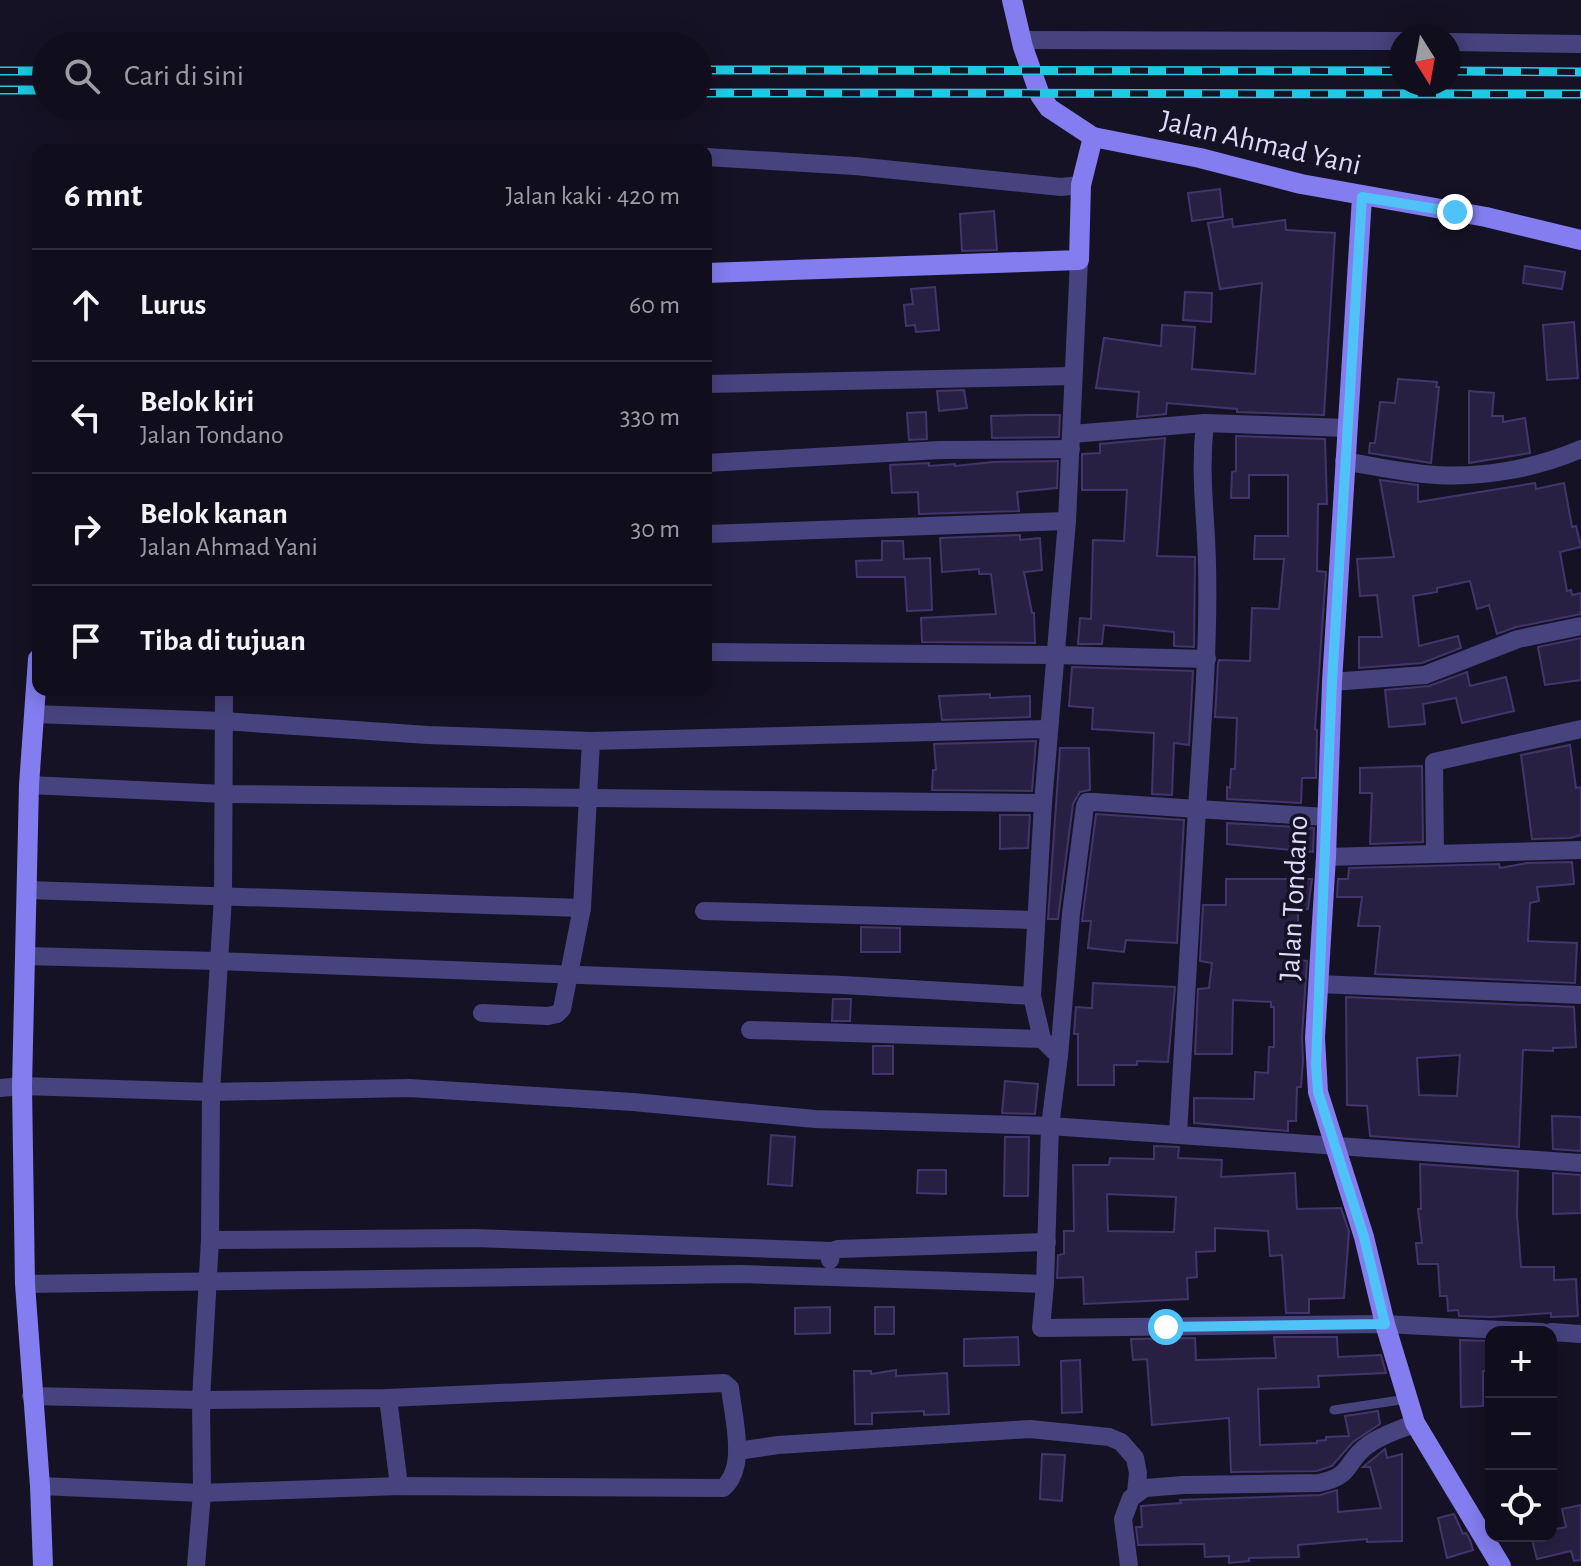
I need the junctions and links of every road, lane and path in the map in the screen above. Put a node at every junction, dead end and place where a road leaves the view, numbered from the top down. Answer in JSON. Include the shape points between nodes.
{"nodes":[{"id":1,"x":1012,"y":0,"type":"edge"},
{"id":2,"x":1021,"y":40,"type":"junction"},
{"id":3,"x":1389,"y":41,"type":"edge"},
{"id":4,"x":1461,"y":42,"type":"edge"},
{"id":5,"x":1581,"y":44,"type":"edge"},
{"id":6,"x":1092,"y":143,"type":"junction"},
{"id":7,"x":712,"y":157,"type":"edge"},
{"id":8,"x":1082,"y":179,"type":"junction"},
{"id":9,"x":1362,"y":197,"type":"junction"},
{"id":10,"x":1581,"y":240,"type":"edge"},
{"id":11,"x":1079,"y":260,"type":"junction"},
{"id":12,"x":712,"y":273,"type":"edge"},
{"id":13,"x":1073,"y":376,"type":"junction"},
{"id":14,"x":712,"y":384,"type":"edge"},
{"id":15,"x":1205,"y":423,"type":"junction"},
{"id":16,"x":1346,"y":428,"type":"junction"},
{"id":17,"x":1072,"y":441,"type":"junction"},
{"id":18,"x":1581,"y":449,"type":"edge"},
{"id":19,"x":1344,"y":461,"type":"junction"},
{"id":20,"x":712,"y":463,"type":"edge"},
{"id":21,"x":1067,"y":521,"type":"junction"},
{"id":22,"x":712,"y":534,"type":"edge"},
{"id":23,"x":1581,"y":626,"type":"edge"},
{"id":24,"x":712,"y":652,"type":"edge"},
{"id":25,"x":1056,"y":655,"type":"junction"},
{"id":26,"x":1207,"y":659,"type":"junction"},
{"id":27,"x":1332,"y":682,"type":"junction"},
{"id":28,"x":35,"y":696,"type":"edge"},
{"id":29,"x":224,"y":696,"type":"edge"},
{"id":30,"x":34,"y":714,"type":"junction"},
{"id":31,"x":223,"y":721,"type":"junction"},
{"id":32,"x":1049,"y":729,"type":"junction"},
{"id":33,"x":1581,"y":729,"type":"edge"},
{"id":34,"x":591,"y":741,"type":"junction"},
{"id":35,"x":29,"y":785,"type":"junction"},
{"id":36,"x":224,"y":794,"type":"junction"},
{"id":37,"x":586,"y":797,"type":"junction"},
{"id":38,"x":1043,"y":803,"type":"junction"},
{"id":39,"x":1197,"y":809,"type":"junction"},
{"id":40,"x":1327,"y":817,"type":"junction"},
{"id":41,"x":1581,"y":850,"type":"edge"},
{"id":42,"x":1435,"y":854,"type":"junction"},
{"id":43,"x":1326,"y":857,"type":"junction"},
{"id":44,"x":27,"y":890,"type":"junction"},
{"id":45,"x":223,"y":897,"type":"junction"},
{"id":46,"x":582,"y":908,"type":"junction"},
{"id":47,"x":704,"y":911,"type":"dead end"},
{"id":48,"x":1036,"y":920,"type":"junction"},
{"id":49,"x":25,"y":956,"type":"junction"},
{"id":50,"x":217,"y":961,"type":"junction"},
{"id":51,"x":570,"y":976,"type":"junction"},
{"id":52,"x":1318,"y":984,"type":"junction"},
{"id":53,"x":1581,"y":995,"type":"edge"},
{"id":54,"x":1032,"y":996,"type":"junction"},
{"id":55,"x":482,"y":1013,"type":"dead end"},
{"id":56,"x":750,"y":1030,"type":"dead end"},
{"id":57,"x":1042,"y":1039,"type":"junction"},
{"id":58,"x":1059,"y":1056,"type":"junction"},
{"id":59,"x":9,"y":1087,"type":"edge"},
{"id":60,"x":211,"y":1092,"type":"junction"},
{"id":61,"x":1050,"y":1126,"type":"junction"},
{"id":62,"x":1178,"y":1134,"type":"junction"},
{"id":63,"x":1336,"y":1145,"type":"junction"},
{"id":64,"x":1581,"y":1163,"type":"edge"},
{"id":65,"x":210,"y":1240,"type":"junction"},
{"id":66,"x":1047,"y":1242,"type":"junction"},
{"id":67,"x":832,"y":1251,"type":"junction"},
{"id":68,"x":826,"y":1278,"type":"junction"},
{"id":69,"x":206,"y":1280,"type":"junction"},
{"id":70,"x":25,"y":1284,"type":"junction"},
{"id":71,"x":1045,"y":1284,"type":"junction"},
{"id":72,"x":1385,"y":1324,"type":"junction"},
{"id":73,"x":1485,"y":1329,"type":"edge"},
{"id":74,"x":1557,"y":1332,"type":"edge"},
{"id":75,"x":1581,"y":1334,"type":"edge"},
{"id":76,"x":31,"y":1396,"type":"junction"},
{"id":77,"x":388,"y":1398,"type":"junction"},
{"id":78,"x":1407,"y":1399,"type":"junction"},
{"id":79,"x":201,"y":1400,"type":"junction"},
{"id":80,"x":1334,"y":1410,"type":"dead end"},
{"id":81,"x":1415,"y":1423,"type":"junction"},
{"id":82,"x":737,"y":1451,"type":"junction"},
{"id":83,"x":40,"y":1486,"type":"junction"},
{"id":84,"x":399,"y":1486,"type":"junction"},
{"id":85,"x":202,"y":1493,"type":"junction"},
{"id":86,"x":1136,"y":1493,"type":"junction"},
{"id":87,"x":43,"y":1566,"type":"edge"},
{"id":88,"x":196,"y":1566,"type":"edge"},
{"id":89,"x":1129,"y":1566,"type":"edge"},
{"id":90,"x":1501,"y":1566,"type":"edge"}],
"edges":[{"from":1,"to":2,"type":"street","name":"Jalan Ahmad Yani"},
{"from":2,"to":3,"type":"street"},
{"from":2,"to":6,"type":"street","name":"Jalan Ahmad Yani","via":[[1040,95]]},
{"from":4,"to":5,"type":"street"},
{"from":6,"to":8,"type":"street"},
{"from":6,"to":9,"type":"street","name":"Jalan Ahmad Yani","via":[[1200,158]]},
{"from":7,"to":8,"type":"street","via":[[1061,187]]},
{"from":8,"to":11,"type":"street"},
{"from":9,"to":10,"type":"street","name":"Jalan Ahmad Yani","via":[[1486,217]]},
{"from":9,"to":16,"type":"street","name":"Jalan Tondano"},
{"from":11,"to":12,"type":"street"},
{"from":11,"to":13,"type":"street"},
{"from":13,"to":14,"type":"street"},
{"from":13,"to":17,"type":"street"},
{"from":15,"to":16,"type":"street"},
{"from":15,"to":17,"type":"street"},
{"from":15,"to":26,"type":"street","via":[[1201,493]]},
{"from":16,"to":19,"type":"street","name":"Jalan Tondano"},
{"from":17,"to":20,"type":"street"},
{"from":17,"to":21,"type":"street"},
{"from":18,"to":19,"type":"street","via":[[1501,472],[1468,474],[1437,475]]},
{"from":19,"to":27,"type":"street","name":"Jalan Tondano"},
{"from":21,"to":22,"type":"street"},
{"from":21,"to":25,"type":"street"},
{"from":23,"to":27,"type":"street","via":[[1518,639],[1425,675]]},
{"from":24,"to":25,"type":"street"},
{"from":25,"to":26,"type":"street"},
{"from":25,"to":32,"type":"street"},
{"from":26,"to":39,"type":"street"},
{"from":27,"to":40,"type":"street","name":"Jalan Tondano"},
{"from":28,"to":30,"type":"street"},
{"from":29,"to":31,"type":"street"},
{"from":30,"to":31,"type":"street"},
{"from":30,"to":35,"type":"street"},
{"from":31,"to":34,"type":"street"},
{"from":31,"to":36,"type":"street"},
{"from":32,"to":34,"type":"street"},
{"from":32,"to":38,"type":"street"},
{"from":33,"to":42,"type":"street","via":[[1434,762]]},
{"from":34,"to":37,"type":"street"},
{"from":35,"to":36,"type":"street"},
{"from":35,"to":44,"type":"street"},
{"from":36,"to":37,"type":"street"},
{"from":36,"to":45,"type":"street"},
{"from":37,"to":38,"type":"street"},
{"from":37,"to":46,"type":"street"},
{"from":38,"to":48,"type":"street"},
{"from":39,"to":40,"type":"street"},
{"from":39,"to":58,"type":"street","via":[[1087,802]]},
{"from":39,"to":62,"type":"street"},
{"from":40,"to":43,"type":"street","name":"Jalan Tondano"},
{"from":41,"to":42,"type":"street"},
{"from":42,"to":43,"type":"street"},
{"from":43,"to":52,"type":"street","name":"Jalan Tondano"},
{"from":44,"to":45,"type":"street"},
{"from":44,"to":49,"type":"street"},
{"from":45,"to":46,"type":"street"},
{"from":45,"to":50,"type":"street"},
{"from":46,"to":51,"type":"street"},
{"from":47,"to":48,"type":"street"},
{"from":48,"to":54,"type":"street"},
{"from":49,"to":50,"type":"street"},
{"from":49,"to":59,"type":"street"},
{"from":50,"to":51,"type":"street"},
{"from":50,"to":60,"type":"street"},
{"from":51,"to":54,"type":"street"},
{"from":51,"to":55,"type":"street","via":[[557,1014]]},
{"from":52,"to":53,"type":"street"},
{"from":52,"to":63,"type":"street","name":"Jalan Tondano","via":[[1318,1092]]},
{"from":54,"to":57,"type":"street"},
{"from":56,"to":57,"type":"street"},
{"from":57,"to":58,"type":"street"},
{"from":58,"to":61,"type":"street"},
{"from":59,"to":60,"type":"street"},
{"from":59,"to":70,"type":"street"},
{"from":60,"to":61,"type":"street","via":[[409,1088],[815,1119]]},
{"from":60,"to":65,"type":"street"},
{"from":61,"to":62,"type":"street"},
{"from":61,"to":66,"type":"street"},
{"from":62,"to":63,"type":"street"},
{"from":63,"to":64,"type":"street"},
{"from":63,"to":72,"type":"street","name":"Jalan Tondano"},
{"from":65,"to":67,"type":"street","via":[[474,1238]]},
{"from":65,"to":69,"type":"street"},
{"from":66,"to":67,"type":"street"},
{"from":66,"to":71,"type":"street"},
{"from":67,"to":68,"type":"street"},
{"from":68,"to":69,"type":"street","via":[[741,1274]]},
{"from":68,"to":71,"type":"street"},
{"from":69,"to":70,"type":"street"},
{"from":69,"to":79,"type":"street"},
{"from":70,"to":76,"type":"street"},
{"from":71,"to":72,"type":"street","via":[[1041,1328]]},
{"from":72,"to":73,"type":"street"},
{"from":72,"to":78,"type":"street","name":"Jalan Tondano"},
{"from":74,"to":75,"type":"street"},
{"from":76,"to":79,"type":"street"},
{"from":76,"to":83,"type":"street"},
{"from":77,"to":79,"type":"street"},
{"from":77,"to":82,"type":"street","via":[[724,1383],[730,1388]]},
{"from":77,"to":84,"type":"street"},
{"from":78,"to":80,"type":"lane"},
{"from":78,"to":81,"type":"street","name":"Jalan Tondano"},
{"from":79,"to":85,"type":"street"},
{"from":81,"to":86,"type":"street","via":[[1371,1443],[1334,1480],[1183,1485]]},
{"from":81,"to":90,"type":"street","name":"Jalan Tondano"},
{"from":82,"to":84,"type":"street","via":[[731,1480],[723,1488]]},
{"from":82,"to":86,"type":"street","via":[[1030,1429],[1094,1435],[1129,1449],[1138,1473]]},
{"from":83,"to":85,"type":"street"},
{"from":83,"to":87,"type":"street"},
{"from":84,"to":85,"type":"street"},
{"from":85,"to":88,"type":"street"},
{"from":86,"to":89,"type":"street","via":[[1123,1519]]}]}
